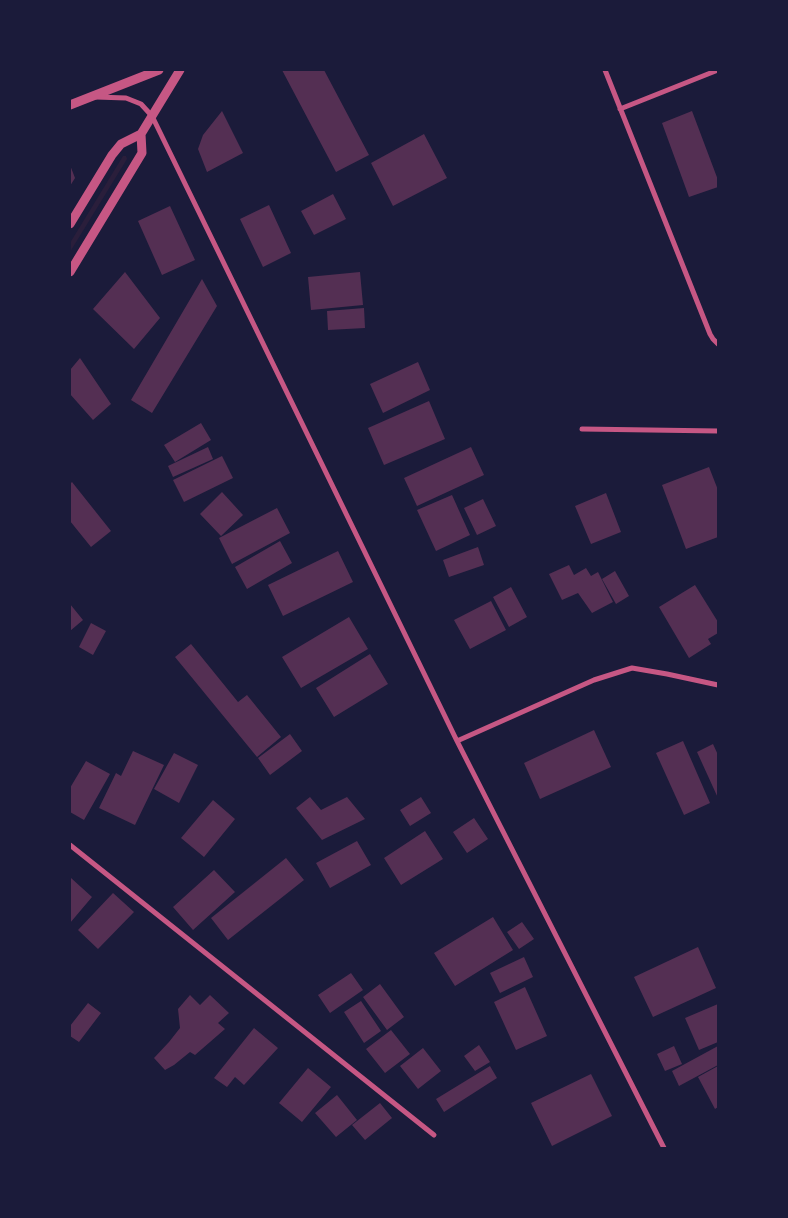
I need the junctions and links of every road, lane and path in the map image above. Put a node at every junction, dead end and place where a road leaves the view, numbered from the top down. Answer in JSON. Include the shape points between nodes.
{"nodes":[{"id":1,"x":159,"y":70,"type":"edge"},
{"id":2,"x":180,"y":70,"type":"edge"},
{"id":3,"x":605,"y":70,"type":"edge"},
{"id":4,"x":718,"y":70,"type":"edge"},
{"id":5,"x":86,"y":98,"type":"junction"},
{"id":6,"x":70,"y":105,"type":"edge"},
{"id":7,"x":620,"y":109,"type":"junction"},
{"id":8,"x":152,"y":116,"type":"junction"},
{"id":9,"x":141,"y":134,"type":"junction"},
{"id":10,"x":70,"y":224,"type":"edge"},
{"id":11,"x":70,"y":272,"type":"edge"},
{"id":12,"x":718,"y":344,"type":"edge"},
{"id":13,"x":582,"y":429,"type":"dead end"},
{"id":14,"x":718,"y":430,"type":"edge"},
{"id":15,"x":718,"y":685,"type":"edge"},
{"id":16,"x":456,"y":741,"type":"junction"},
{"id":17,"x":70,"y":845,"type":"edge"},
{"id":18,"x":434,"y":1135,"type":"dead end"},
{"id":19,"x":664,"y":1148,"type":"edge"}],
"edges":[{"from":1,"to":5,"type":"street"},
{"from":2,"to":8,"type":"street"},
{"from":3,"to":7,"type":"street"},
{"from":4,"to":7,"type":"street"},
{"from":5,"to":6,"type":"street"},
{"from":5,"to":8,"type":"street","via":[[126,98],[140,104]]},
{"from":7,"to":12,"type":"street","via":[[710,334]]},
{"from":8,"to":9,"type":"street"},
{"from":8,"to":16,"type":"street"},
{"from":9,"to":10,"type":"street","via":[[122,144],[112,155]]},
{"from":9,"to":11,"type":"street","via":[[142,153]]},
{"from":13,"to":14,"type":"street"},
{"from":15,"to":16,"type":"street","via":[[632,668],[594,680]]},
{"from":16,"to":19,"type":"street"},
{"from":17,"to":18,"type":"street"}]}
